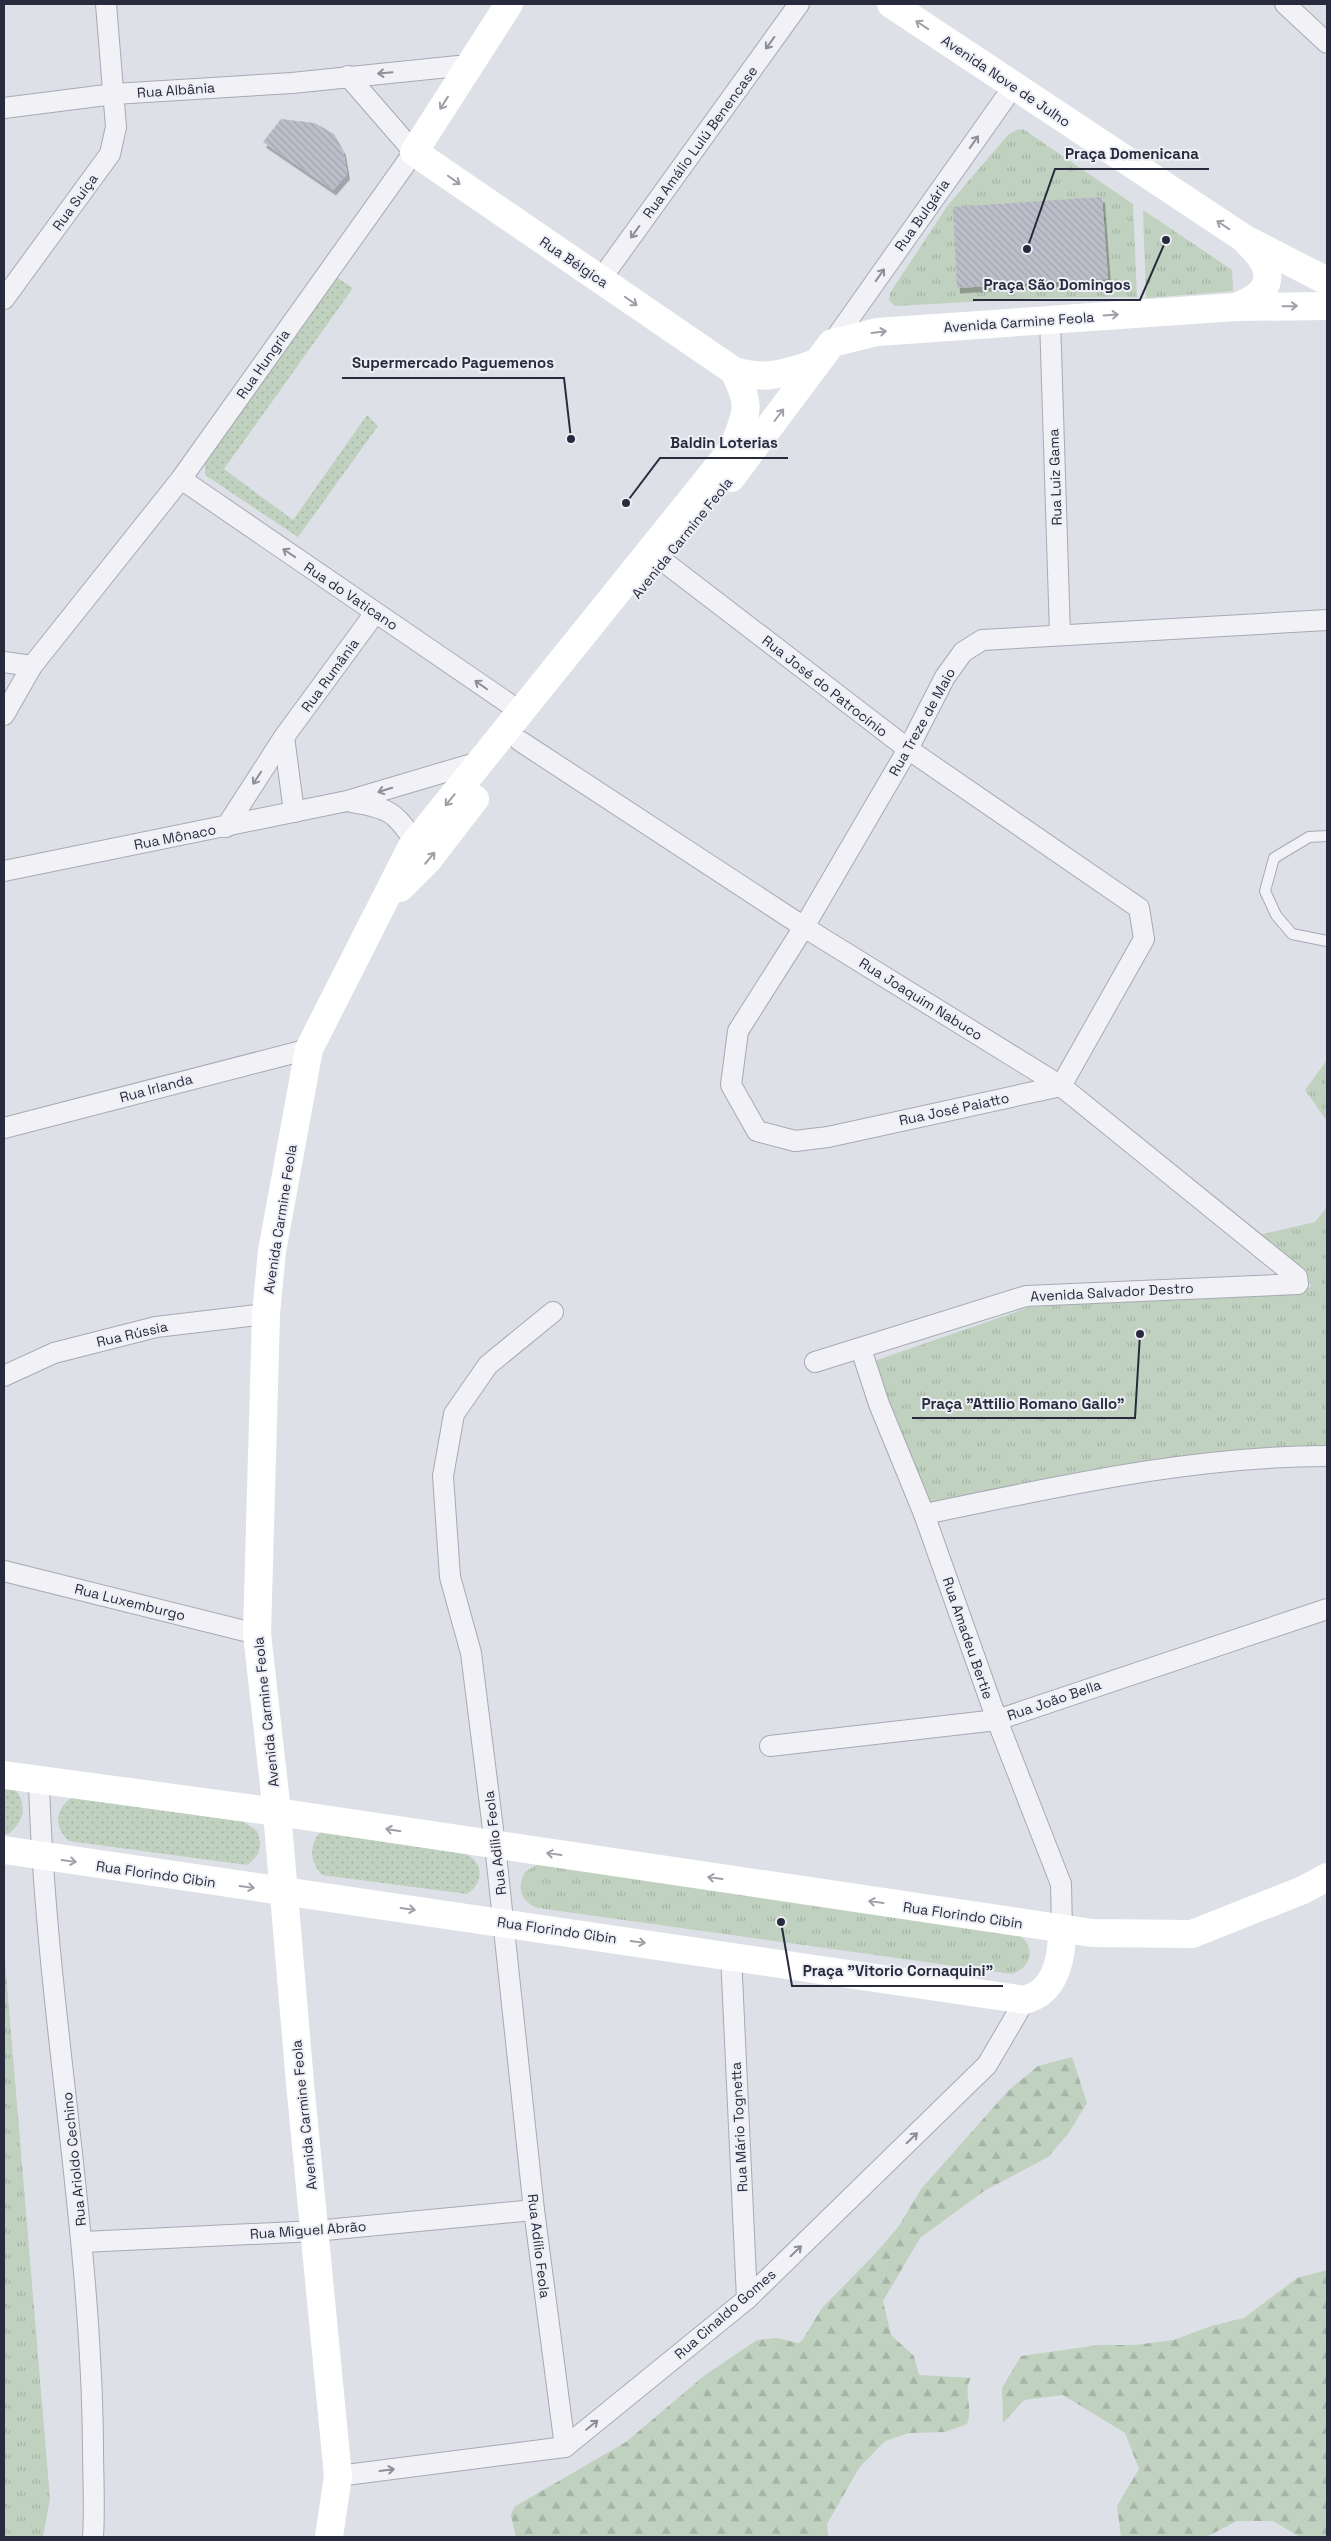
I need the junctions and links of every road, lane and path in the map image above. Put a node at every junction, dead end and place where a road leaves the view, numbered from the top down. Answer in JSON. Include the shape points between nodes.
{"nodes":[{"id":1,"x":106,"y":4,"type":"edge"},
{"id":2,"x":509,"y":4,"type":"edge"},
{"id":3,"x":799,"y":4,"type":"edge"},
{"id":4,"x":891,"y":4,"type":"edge"},
{"id":5,"x":1286,"y":4,"type":"edge"},
{"id":6,"x":1327,"y":43,"type":"edge"},
{"id":7,"x":468,"y":65,"type":"junction"},
{"id":8,"x":348,"y":76,"type":"junction"},
{"id":9,"x":1013,"y":87,"type":"junction"},
{"id":10,"x":114,"y":94,"type":"junction"},
{"id":11,"x":4,"y":108,"type":"edge"},
{"id":12,"x":414,"y":152,"type":"junction"},
{"id":13,"x":1245,"y":239,"type":"junction"},
{"id":14,"x":601,"y":280,"type":"junction"},
{"id":15,"x":1327,"y":281,"type":"edge"},
{"id":16,"x":4,"y":299,"type":"edge"},
{"id":17,"x":1327,"y":306,"type":"edge"},
{"id":18,"x":1236,"y":307,"type":"junction"},
{"id":19,"x":1050,"y":319,"type":"junction"},
{"id":20,"x":824,"y":353,"type":"junction"},
{"id":21,"x":734,"y":371,"type":"junction"},
{"id":22,"x":733,"y":448,"type":"joint"},
{"id":23,"x":181,"y":479,"type":"junction"},
{"id":24,"x":664,"y":561,"type":"junction"},
{"id":25,"x":375,"y":613,"type":"junction"},
{"id":26,"x":1327,"y":620,"type":"edge"},
{"id":27,"x":1060,"y":634,"type":"junction"},
{"id":28,"x":4,"y":662,"type":"edge"},
{"id":29,"x":32,"y":666,"type":"junction"},
{"id":30,"x":521,"y":712,"type":"junction"},
{"id":31,"x":4,"y":715,"type":"edge"},
{"id":32,"x":284,"y":737,"type":"junction"},
{"id":33,"x":520,"y":741,"type":"junction"},
{"id":34,"x":908,"y":749,"type":"junction"},
{"id":35,"x":482,"y":761,"type":"junction"},
{"id":36,"x":346,"y":801,"type":"junction"},
{"id":37,"x":294,"y":812,"type":"junction"},
{"id":38,"x":226,"y":827,"type":"junction"},
{"id":39,"x":1327,"y":836,"type":"edge"},
{"id":40,"x":416,"y":842,"type":"junction"},
{"id":41,"x":4,"y":871,"type":"edge"},
{"id":42,"x":383,"y":905,"type":"junction"},
{"id":43,"x":804,"y":927,"type":"junction"},
{"id":44,"x":1327,"y":941,"type":"edge"},
{"id":45,"x":738,"y":1030,"type":"joint"},
{"id":46,"x":309,"y":1049,"type":"junction"},
{"id":47,"x":1061,"y":1086,"type":"junction"},
{"id":48,"x":4,"y":1128,"type":"edge"},
{"id":49,"x":1298,"y":1284,"type":"joint"},
{"id":50,"x":553,"y":1312,"type":"dead end"},
{"id":51,"x":266,"y":1314,"type":"junction"},
{"id":52,"x":861,"y":1349,"type":"junction"},
{"id":53,"x":815,"y":1362,"type":"dead end"},
{"id":54,"x":4,"y":1376,"type":"edge"},
{"id":55,"x":1327,"y":1456,"type":"edge"},
{"id":56,"x":924,"y":1514,"type":"junction"},
{"id":57,"x":4,"y":1571,"type":"edge"},
{"id":58,"x":1327,"y":1608,"type":"edge"},
{"id":59,"x":257,"y":1634,"type":"junction"},
{"id":60,"x":997,"y":1720,"type":"junction"},
{"id":61,"x":770,"y":1746,"type":"dead end"},
{"id":62,"x":4,"y":1775,"type":"edge"},
{"id":63,"x":39,"y":1781,"type":"junction"},
{"id":64,"x":277,"y":1812,"type":"junction"},
{"id":65,"x":495,"y":1845,"type":"junction"},
{"id":66,"x":4,"y":1850,"type":"edge"},
{"id":67,"x":41,"y":1857,"type":"junction"},
{"id":68,"x":1327,"y":1877,"type":"edge"},
{"id":69,"x":284,"y":1893,"type":"junction"},
{"id":70,"x":504,"y":1922,"type":"junction"},
{"id":71,"x":1062,"y":1930,"type":"junction"},
{"id":72,"x":731,"y":1955,"type":"junction"},
{"id":73,"x":1025,"y":2000,"type":"junction"},
{"id":74,"x":534,"y":2210,"type":"junction"},
{"id":75,"x":316,"y":2231,"type":"junction"},
{"id":76,"x":83,"y":2242,"type":"junction"},
{"id":77,"x":748,"y":2299,"type":"junction"},
{"id":78,"x":565,"y":2447,"type":"junction"},
{"id":79,"x":338,"y":2476,"type":"junction"},
{"id":80,"x":93,"y":2537,"type":"edge"},
{"id":81,"x":329,"y":2537,"type":"edge"}],
"edges":[{"from":1,"to":10,"type":"street","name":"Rua Suiça"},
{"from":2,"to":7,"type":"main road","name":"Rua Hungria"},
{"from":3,"to":14,"type":"street","name":"Rua Amálio Lulú Benencase","one_way":true},
{"from":9,"to":4,"type":"main road","name":"Avenida Nove de Julho","one_way":true},
{"from":5,"to":6,"type":"street"},
{"from":7,"to":8,"type":"street","name":"Rua Albânia","one_way":true},
{"from":7,"to":12,"type":"main road","name":"Rua Hungria","one_way":true},
{"from":8,"to":10,"type":"street","name":"Rua Albânia","via":[[292,83]]},
{"from":8,"to":12,"type":"street"},
{"from":13,"to":9,"type":"main road","name":"Avenida Nove de Julho","one_way":true},
{"from":20,"to":9,"type":"street","name":"Rua Bulgária","one_way":true},
{"from":10,"to":11,"type":"street","name":"Rua Albânia"},
{"from":10,"to":16,"type":"street","name":"Rua Suiça","via":[[116,127],[110,154]]},
{"from":12,"to":14,"type":"main road","name":"Rua Bélgica","one_way":true},
{"from":12,"to":23,"type":"street","name":"Rua Hungria"},
{"from":13,"to":15,"type":"main road","name":"Avenida Nove de Julho"},
{"from":13,"to":18,"type":"main road","via":[[1258,252],[1269,273],[1261,294]]},
{"from":14,"to":21,"type":"main road","name":"Rua Bélgica","one_way":true},
{"from":18,"to":17,"type":"main road","name":"Avenida Carmine Feola","one_way":true},
{"from":19,"to":18,"type":"main road","name":"Avenida Carmine Feola","one_way":true},
{"from":20,"to":19,"type":"main road","name":"Avenida Carmine Feola","one_way":true,"via":[[877,332]]},
{"from":19,"to":27,"type":"street","name":"Rua Luiz Gama"},
{"from":20,"to":21,"type":"main road","name":"Rua Bélgica","via":[[769,377],[753,377]]},
{"from":24,"to":20,"type":"main road","name":"Avenida Carmine Feola","one_way":true},
{"from":21,"to":22,"type":"main road","name":"Rua Bélgica","via":[[746,395],[745,417]]},
{"from":22,"to":30,"type":"main road","name":"Avenida Carmine Feola"},
{"from":25,"to":23,"type":"street","name":"Rua do Vaticano","one_way":true},
{"from":23,"to":29,"type":"street","name":"Rua Hungria"},
{"from":24,"to":33,"type":"main road","name":"Avenida Carmine Feola"},
{"from":24,"to":34,"type":"street","name":"Rua José do Patrocínio"},
{"from":30,"to":25,"type":"street","name":"Rua do Vaticano","one_way":true},
{"from":25,"to":32,"type":"street","name":"Rua Rumânia"},
{"from":26,"to":27,"type":"street","name":"Rua Treze de Maio"},
{"from":27,"to":34,"type":"street","name":"Rua Treze de Maio","via":[[982,640],[963,652],[945,677]]},
{"from":28,"to":29,"type":"street"},
{"from":29,"to":31,"type":"street","name":"Rua Hungria"},
{"from":30,"to":35,"type":"main road","name":"Avenida Carmine Feola"},
{"from":32,"to":37,"type":"street"},
{"from":32,"to":38,"type":"street","name":"Rua Rumânia","one_way":true},
{"from":42,"to":33,"type":"main road","name":"Avenida Carmine Feola","one_way":true,"via":[[428,860]]},
{"from":33,"to":43,"type":"street","name":"Rua Joaquim Nabuco"},
{"from":34,"to":43,"type":"street","name":"Rua Treze de Maio"},
{"from":34,"to":47,"type":"street","name":"Rua José do Patrocínio","via":[[1139,908],[1144,939]]},
{"from":35,"to":36,"type":"street","name":"Rua Mônaco","one_way":true},
{"from":35,"to":40,"type":"main road","name":"Avenida Carmine Feola","one_way":true},
{"from":36,"to":37,"type":"street","name":"Rua Mônaco"},
{"from":36,"to":40,"type":"street","name":"Rua Mônaco","via":[[393,813]]},
{"from":37,"to":38,"type":"street","name":"Rua Mônaco"},
{"from":38,"to":41,"type":"street","name":"Rua Mônaco"},
{"from":39,"to":44,"type":"lane","via":[[1308,836],[1274,858],[1265,891],[1276,915],[1292,934]]},
{"from":40,"to":42,"type":"main road","name":"Avenida Carmine Feola"},
{"from":42,"to":46,"type":"main road","name":"Avenida Carmine Feola"},
{"from":43,"to":45,"type":"street","name":"Rua Treze de Maio"},
{"from":43,"to":47,"type":"street","name":"Rua Joaquim Nabuco"},
{"from":45,"to":47,"type":"street","name":"Rua José Paiatto","via":[[731,1085],[757,1131],[795,1141],[828,1137]]},
{"from":46,"to":48,"type":"street","name":"Rua Irlanda"},
{"from":46,"to":51,"type":"main road","name":"Avenida Carmine Feola","via":[[272,1251]]},
{"from":47,"to":49,"type":"street","name":"Rua Joaquim Nabuco","via":[[1297,1277]]},
{"from":49,"to":52,"type":"street","name":"Avenida Salvador Destro","via":[[1026,1296]]},
{"from":50,"to":65,"type":"street","name":"Rua Adílio Feola","via":[[488,1365],[454,1414],[443,1476],[450,1577],[471,1653]]},
{"from":51,"to":54,"type":"street","name":"Rua Rússia","via":[[156,1326],[54,1353]]},
{"from":51,"to":59,"type":"main road","name":"Avenida Carmine Feola"},
{"from":52,"to":53,"type":"street","name":"Avenida Salvador Destro"},
{"from":52,"to":56,"type":"street","name":"Rua Amadeu Bertie","via":[[879,1404]]},
{"from":55,"to":56,"type":"street","via":[[1273,1456],[1113,1476]]},
{"from":56,"to":60,"type":"street","name":"Rua Amadeu Bertie"},
{"from":57,"to":59,"type":"street","name":"Rua Luxemburgo"},
{"from":58,"to":60,"type":"street","name":"Rua João Bella"},
{"from":59,"to":64,"type":"main road","name":"Avenida Carmine Feola"},
{"from":60,"to":61,"type":"street","name":"Rua João Bella"},
{"from":60,"to":71,"type":"street","name":"Rua Amadeu Bertie","via":[[1061,1884]]},
{"from":62,"to":63,"type":"main road","name":"Rua Florindo Cibin"},
{"from":63,"to":64,"type":"main road","name":"Rua Florindo Cibin"},
{"from":63,"to":67,"type":"street","name":"Rua Arioldo Cechino"},
{"from":65,"to":64,"type":"main road","name":"Rua Florindo Cibin","one_way":true},
{"from":64,"to":69,"type":"main road","name":"Avenida Carmine Feola"},
{"from":65,"to":70,"type":"street","name":"Rua Adílio Feola"},
{"from":71,"to":65,"type":"main road","name":"Rua Florindo Cibin","one_way":true},
{"from":66,"to":67,"type":"main road","name":"Rua Florindo Cibin"},
{"from":67,"to":69,"type":"main road","name":"Rua Florindo Cibin","one_way":true},
{"from":67,"to":76,"type":"street","name":"Rua Arioldo Cechino"},
{"from":68,"to":71,"type":"main road","name":"Rua Florindo Cibin","via":[[1303,1890],[1192,1934]]},
{"from":69,"to":70,"type":"main road","name":"Rua Florindo Cibin","one_way":true},
{"from":69,"to":75,"type":"main road","name":"Avenida Carmine Feola"},
{"from":70,"to":72,"type":"main road","name":"Rua Florindo Cibin","one_way":true},
{"from":70,"to":74,"type":"street","name":"Rua Adílio Feola"},
{"from":71,"to":73,"type":"main road","via":[[1062,1952],[1050,1980],[1040,1993]]},
{"from":72,"to":73,"type":"main road","name":"Rua Florindo Cibin"},
{"from":72,"to":77,"type":"street","name":"Rua Mário Tognetta"},
{"from":77,"to":73,"type":"street","name":"Rua Cinaldo Gomes","one_way":true,"via":[[987,2065]]},
{"from":74,"to":75,"type":"street","name":"Rua Miguel Abrão"},
{"from":74,"to":78,"type":"street","name":"Rua Adílio Feola"},
{"from":75,"to":76,"type":"street","name":"Rua Miguel Abrão"},
{"from":75,"to":79,"type":"main road","name":"Avenida Carmine Feola"},
{"from":76,"to":80,"type":"street","name":"Rua Arioldo Cechino","via":[[93,2394]]},
{"from":78,"to":77,"type":"street","name":"Rua Cinaldo Gomes","one_way":true},
{"from":79,"to":78,"type":"street","one_way":true},
{"from":79,"to":81,"type":"main road","name":"Avenida Carmine Feola"}]}
